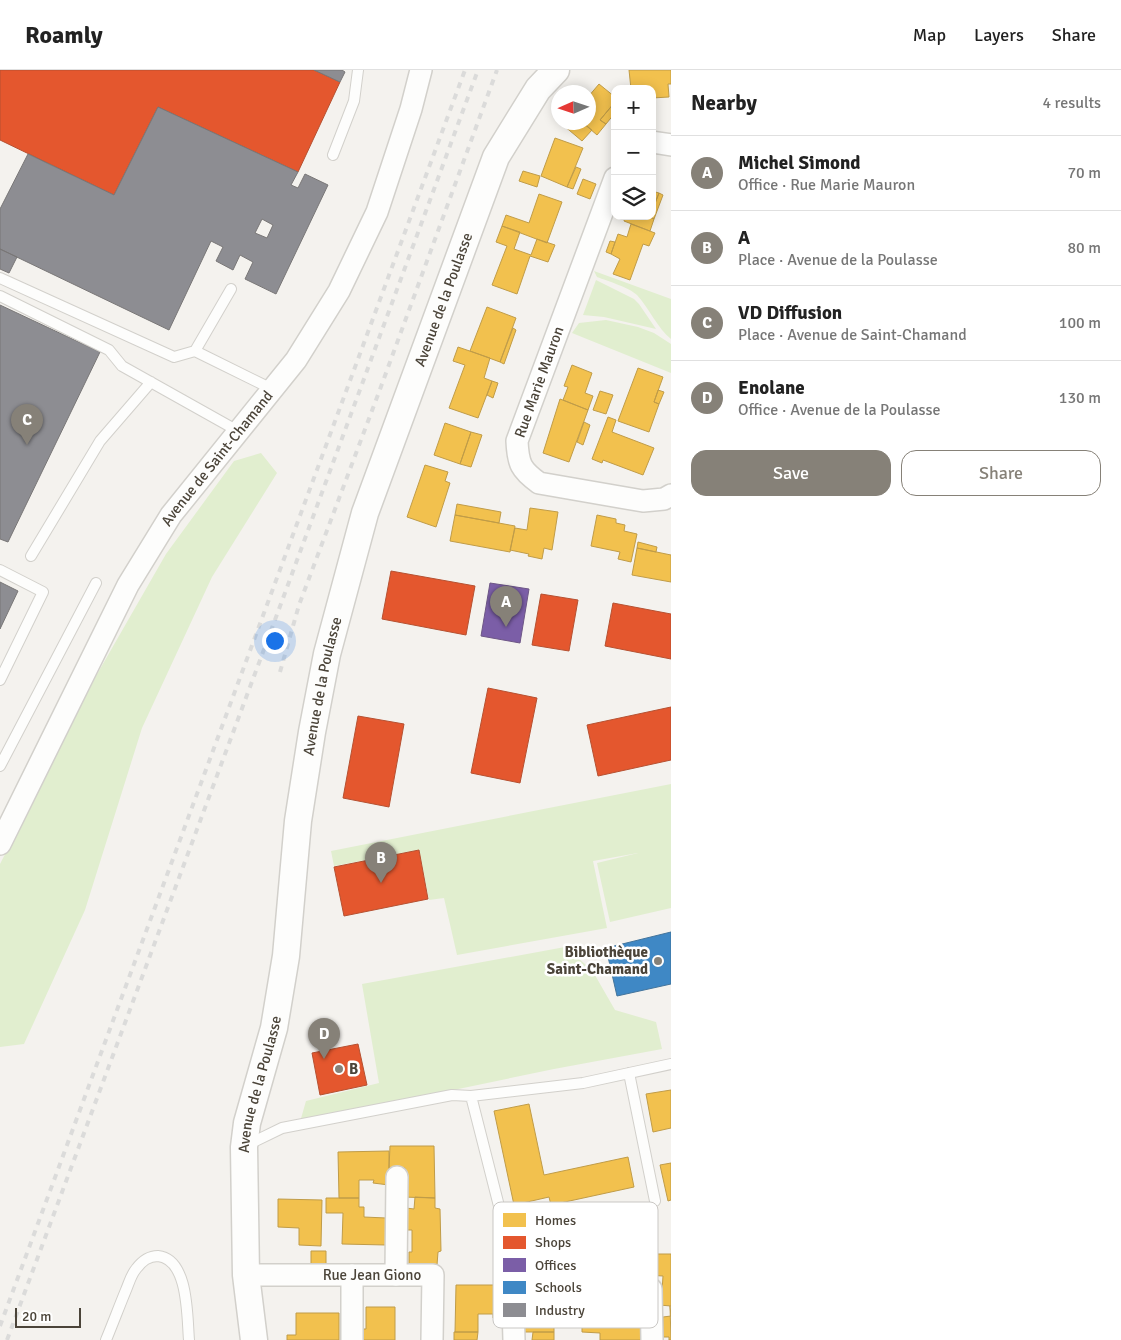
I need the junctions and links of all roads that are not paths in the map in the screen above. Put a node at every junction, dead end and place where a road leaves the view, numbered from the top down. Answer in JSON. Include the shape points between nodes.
{"nodes":[{"id":1,"x":358,"y":70,"type":"edge"},
{"id":2,"x":421,"y":70,"type":"edge"},
{"id":3,"x":556,"y":70,"type":"edge"},
{"id":4,"x":656,"y":143,"type":"edge"},
{"id":5,"x":671,"y":146,"type":"edge"},
{"id":6,"x":333,"y":155,"type":"dead end"},
{"id":7,"x":611,"y":189,"type":"edge"},
{"id":8,"x":0,"y":278,"type":"edge"},
{"id":9,"x":231,"y":289,"type":"dead end"},
{"id":10,"x":0,"y":296,"type":"edge"},
{"id":11,"x":195,"y":351,"type":"junction"},
{"id":12,"x":151,"y":382,"type":"junction"},
{"id":13,"x":272,"y":389,"type":"junction"},
{"id":14,"x":238,"y":431,"type":"junction"},
{"id":15,"x":671,"y":495,"type":"edge"},
{"id":16,"x":31,"y":556,"type":"dead end"},
{"id":17,"x":0,"y":570,"type":"edge"},
{"id":18,"x":96,"y":583,"type":"dead end"},
{"id":19,"x":0,"y":680,"type":"edge"},
{"id":20,"x":0,"y":766,"type":"edge"},
{"id":21,"x":0,"y":844,"type":"edge"},
{"id":22,"x":671,"y":1064,"type":"edge"},
{"id":23,"x":628,"y":1073,"type":"junction"},
{"id":24,"x":471,"y":1096,"type":"junction"},
{"id":25,"x":244,"y":1147,"type":"junction"},
{"id":26,"x":397,"y":1177,"type":"dead end"},
{"id":27,"x":655,"y":1201,"type":"dead end"},
{"id":28,"x":498,"y":1202,"type":"edge"},
{"id":29,"x":352,"y":1275,"type":"junction"},
{"id":30,"x":396,"y":1275,"type":"junction"},
{"id":31,"x":246,"y":1276,"type":"junction"},
{"id":32,"x":106,"y":1340,"type":"edge"},
{"id":33,"x":189,"y":1340,"type":"edge"},
{"id":34,"x":254,"y":1340,"type":"edge"},
{"id":35,"x":352,"y":1340,"type":"edge"},
{"id":36,"x":432,"y":1340,"type":"edge"}],
"edges":[{"from":1,"to":6,"type":"lane","via":[[354,101]]},
{"from":2,"to":13,"type":"street","name":"Avenue de Saint-Chamand","via":[[377,212],[339,291],[296,360]]},
{"from":3,"to":25,"type":"street","name":"Avenue de la Poulasse","via":[[538,89],[496,157],[365,513],[327,654],[312,732],[298,821],[286,956],[274,1028],[246,1123]]},
{"from":4,"to":5,"type":"street"},
{"from":7,"to":15,"type":"street","name":"Rue Marie Mauron","via":[[517,441],[518,458],[527,474],[539,483],[643,501]]},
{"from":8,"to":11,"type":"lane","via":[[174,357]]},
{"from":9,"to":11,"type":"lane"},
{"from":10,"to":12,"type":"lane","via":[[109,350],[122,366]]},
{"from":11,"to":13,"type":"lane"},
{"from":12,"to":14,"type":"lane"},
{"from":12,"to":16,"type":"lane","via":[[100,441]]},
{"from":13,"to":14,"type":"street","name":"Avenue de Saint-Chamand"},
{"from":14,"to":21,"type":"street","name":"Avenue de Saint-Chamand","via":[[171,516],[128,585]]},
{"from":17,"to":19,"type":"lane","via":[[43,592]]},
{"from":18,"to":20,"type":"lane"},
{"from":22,"to":23,"type":"lane"},
{"from":23,"to":24,"type":"lane","via":[[584,1083]]},
{"from":23,"to":27,"type":"lane"},
{"from":24,"to":25,"type":"lane","via":[[452,1094],[282,1128]]},
{"from":24,"to":28,"type":"lane"},
{"from":25,"to":31,"type":"street","name":"Avenue de la Poulasse"},
{"from":26,"to":30,"type":"street"},
{"from":29,"to":30,"type":"street","name":"Rue Jean Giono"},
{"from":29,"to":31,"type":"street","name":"Rue Jean Giono"},
{"from":29,"to":35,"type":"street"},
{"from":30,"to":36,"type":"street","name":"Rue Jean Giono","via":[[433,1275]]},
{"from":31,"to":34,"type":"street","name":"Avenue de la Poulasse"},
{"from":32,"to":33,"type":"lane","via":[[134,1270],[145,1258],[156,1256],[173,1264],[182,1279]]}]}
